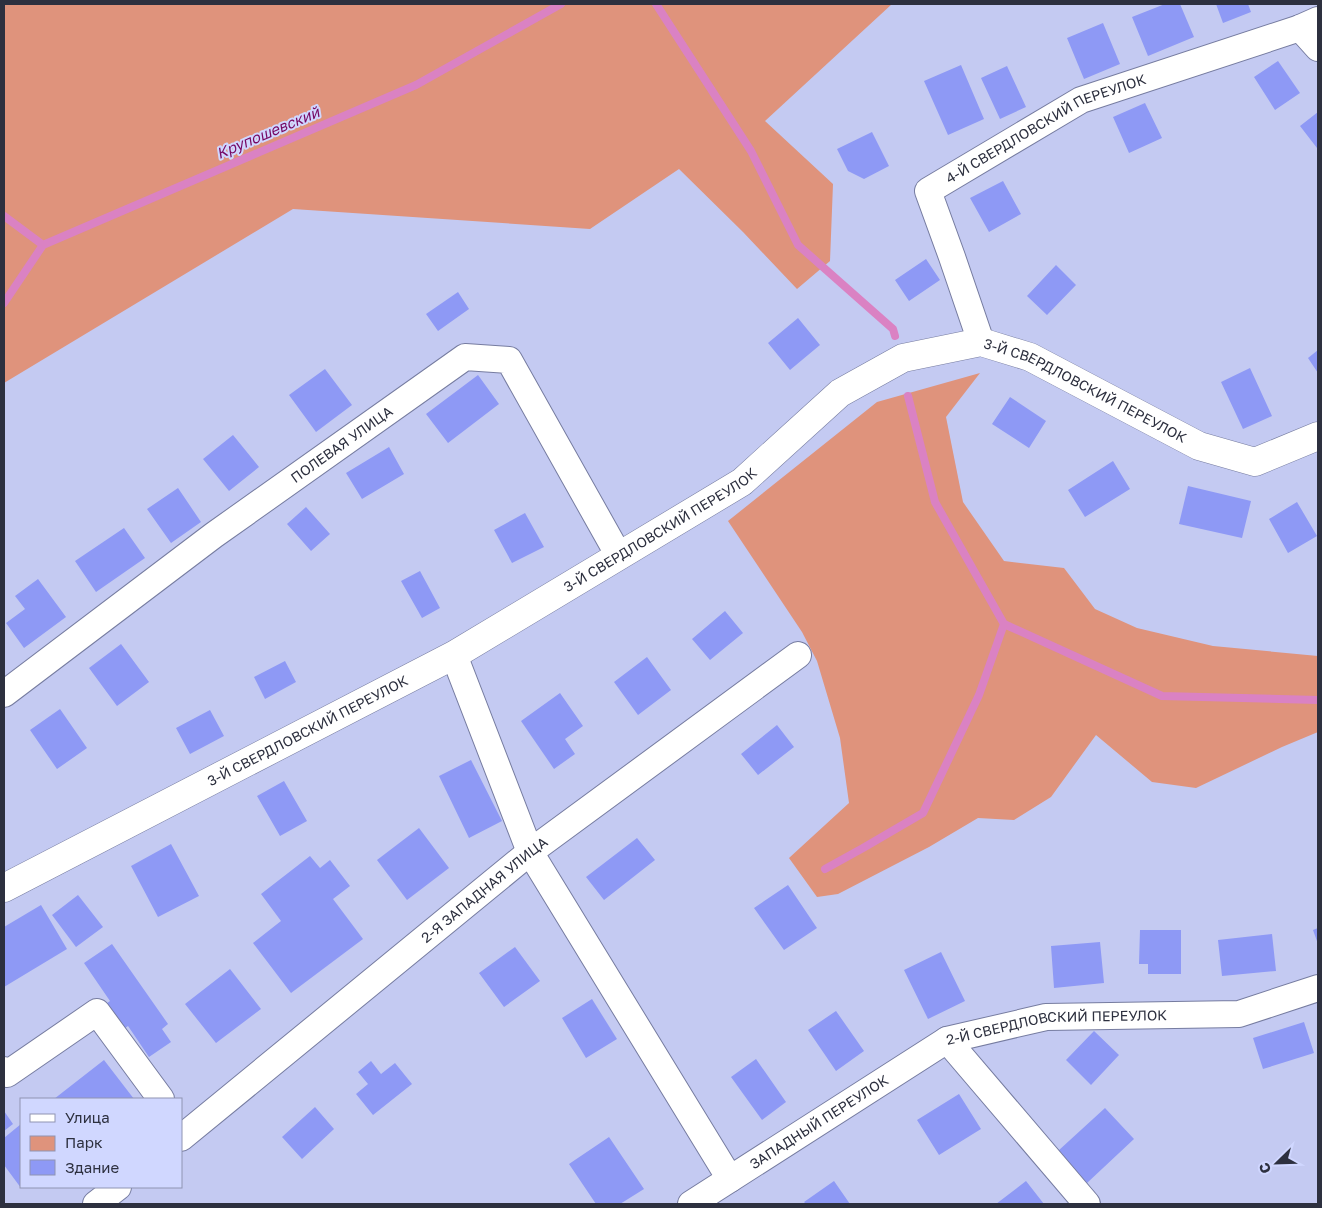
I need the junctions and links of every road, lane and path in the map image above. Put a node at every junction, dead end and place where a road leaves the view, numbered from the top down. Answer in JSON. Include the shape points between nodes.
{"nodes":[{"id":1,"x":1309,"y":24,"type":"edge"},
{"id":2,"x":1318,"y":48,"type":"edge"},
{"id":3,"x":981,"y":342,"type":"junction"},
{"id":4,"x":1318,"y":436,"type":"edge"},
{"id":5,"x":619,"y":556,"type":"junction"},
{"id":6,"x":454,"y":655,"type":"junction"},
{"id":7,"x":798,"y":655,"type":"dead end"},
{"id":8,"x":4,"y":694,"type":"edge"},
{"id":9,"x":530,"y":852,"type":"junction"},
{"id":10,"x":4,"y":888,"type":"edge"},
{"id":11,"x":1318,"y":988,"type":"edge"},
{"id":12,"x":948,"y":1040,"type":"junction"},
{"id":13,"x":4,"y":1070,"type":"edge"},
{"id":14,"x":160,"y":1098,"type":"edge"},
{"id":15,"x":183,"y":1133,"type":"edge"},
{"id":16,"x":730,"y":1179,"type":"junction"},
{"id":17,"x":117,"y":1188,"type":"edge"},
{"id":18,"x":96,"y":1204,"type":"edge"},
{"id":19,"x":691,"y":1204,"type":"edge"},
{"id":20,"x":1087,"y":1204,"type":"edge"}],
"edges":[{"from":1,"to":2,"type":"street"},
{"from":1,"to":3,"type":"street","name":"4-Й СВЕРДЛОВСКИЙ ПЕРЕУЛОК","via":[[1081,100],[928,191]]},
{"from":3,"to":4,"type":"main road","name":"3-Й СВЕРДЛОВСКИЙ ПЕРЕУЛОК","via":[[1030,357],[1199,446],[1255,462]]},
{"from":3,"to":5,"type":"main road","name":"3-Й СВЕРДЛОВСКИЙ ПЕРЕУЛОК","via":[[903,358],[840,393],[742,482]]},
{"from":5,"to":6,"type":"main road","name":"3-Й СВЕРДЛОВСКИЙ ПЕРЕУЛОК"},
{"from":5,"to":8,"type":"street","name":"ПОЛЕВАЯ УЛИЦА","via":[[510,360],[465,357],[214,535]]},
{"from":6,"to":9,"type":"street"},
{"from":6,"to":10,"type":"main road","name":"3-Й СВЕРДЛОВСКИЙ ПЕРЕУЛОК"},
{"from":7,"to":9,"type":"street","name":"2-Я ЗАПАДНАЯ УЛИЦА"},
{"from":9,"to":15,"type":"street","name":"2-Я ЗАПАДНАЯ УЛИЦА"},
{"from":9,"to":16,"type":"street"},
{"from":11,"to":12,"type":"street","name":"2-Й СВЕРДЛОВСКИЙ ПЕРЕУЛОК","via":[[1239,1014],[1046,1017]]},
{"from":12,"to":16,"type":"street","name":"ЗАПАДНЫЙ ПЕРЕУЛОК"},
{"from":12,"to":20,"type":"street","name":"2-Й СВЕРДЛОВСКИЙ ПЕРЕУЛОК"},
{"from":13,"to":14,"type":"street","via":[[7,1074],[97,1012]]},
{"from":16,"to":19,"type":"street","name":"ЗАПАДНЫЙ ПЕРЕУЛОК"},
{"from":17,"to":18,"type":"street"}]}
